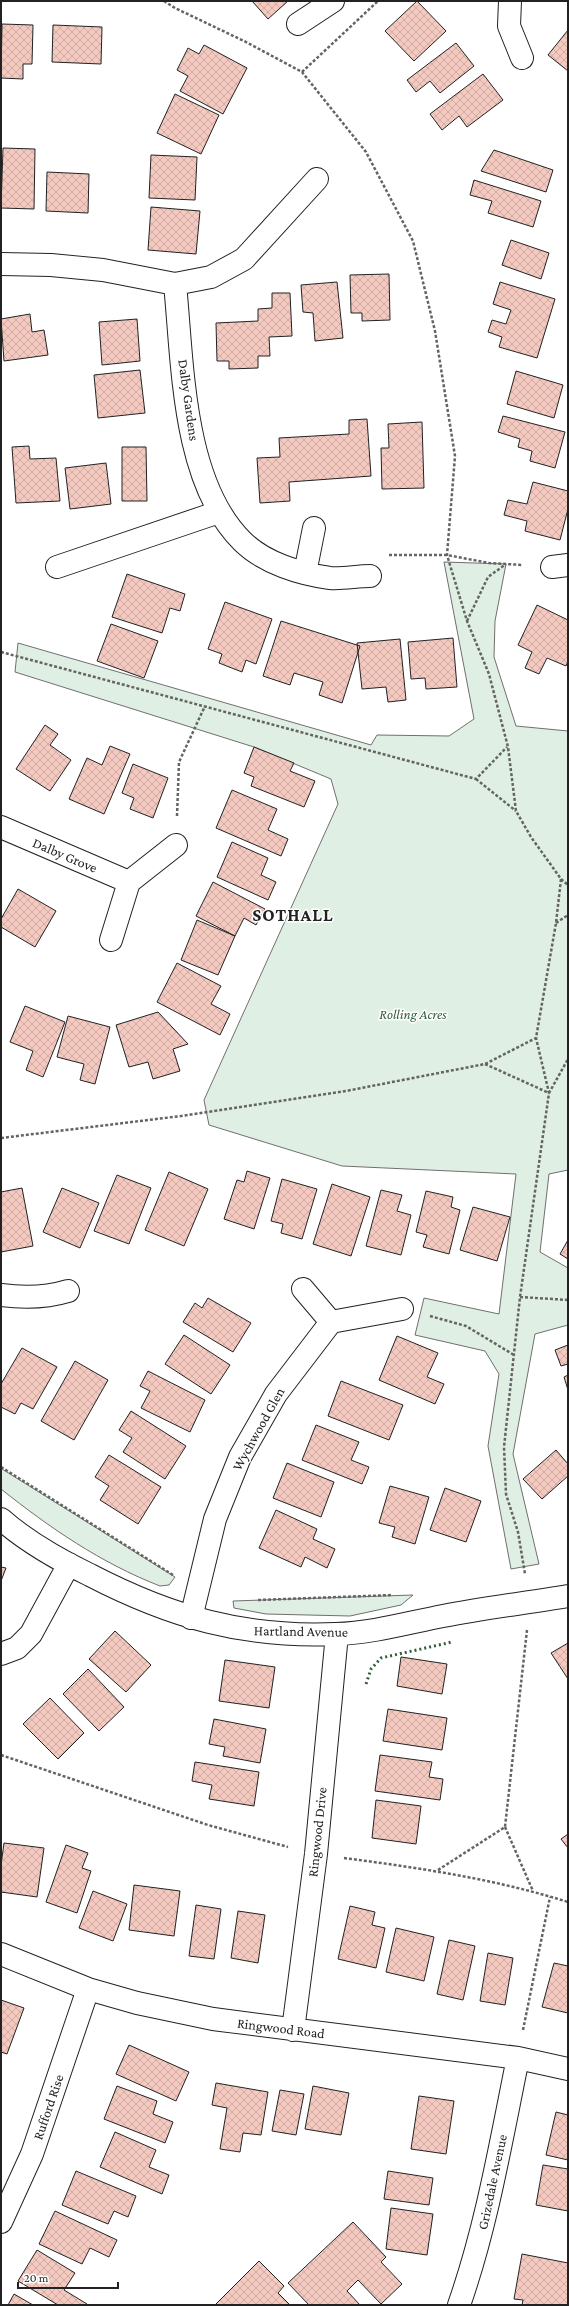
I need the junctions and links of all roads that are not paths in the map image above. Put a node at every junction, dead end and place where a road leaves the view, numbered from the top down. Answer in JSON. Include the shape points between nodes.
{"nodes":[{"id":1,"x":333,"y":1,"type":"edge"},
{"id":2,"x":510,"y":1,"type":"edge"},
{"id":3,"x":298,"y":24,"type":"dead end"},
{"id":4,"x":522,"y":58,"type":"dead end"},
{"id":5,"x":317,"y":179,"type":"dead end"},
{"id":6,"x":1,"y":264,"type":"edge"},
{"id":7,"x":175,"y":284,"type":"junction"},
{"id":8,"x":219,"y":512,"type":"junction"},
{"id":9,"x":314,"y":528,"type":"dead end"},
{"id":10,"x":57,"y":567,"type":"dead end"},
{"id":11,"x":305,"y":573,"type":"junction"},
{"id":12,"x":370,"y":576,"type":"road end"},
{"id":13,"x":1,"y":827,"type":"edge"},
{"id":14,"x":176,"y":845,"type":"road end"},
{"id":15,"x":129,"y":882,"type":"junction"},
{"id":16,"x":111,"y":940,"type":"dead end"},
{"id":17,"x":303,"y":1290,"type":"dead end"},
{"id":18,"x":68,"y":1291,"type":"dead end"},
{"id":19,"x":1,"y":1295,"type":"edge"},
{"id":20,"x":402,"y":1309,"type":"road end"},
{"id":21,"x":331,"y":1322,"type":"junction"},
{"id":22,"x":1,"y":1519,"type":"edge"},
{"id":23,"x":69,"y":1564,"type":"junction"},
{"id":24,"x":568,"y":1596,"type":"edge"},
{"id":25,"x":191,"y":1618,"type":"junction"},
{"id":26,"x":337,"y":1634,"type":"junction"},
{"id":27,"x":1,"y":1654,"type":"edge"},
{"id":28,"x":1,"y":1954,"type":"edge"},
{"id":29,"x":88,"y":1989,"type":"junction"},
{"id":30,"x":293,"y":2030,"type":"junction"},
{"id":31,"x":518,"y":2058,"type":"junction"},
{"id":32,"x":568,"y":2069,"type":"edge"},
{"id":33,"x":1,"y":2222,"type":"edge"},
{"id":34,"x":459,"y":2305,"type":"edge"}],
"edges":[{"from":1,"to":3,"type":"street"},
{"from":2,"to":4,"type":"street","via":[[509,26]]},
{"from":5,"to":7,"type":"street","via":[[244,259],[211,276]]},
{"from":6,"to":7,"type":"street","via":[[51,264],[103,270]]},
{"from":7,"to":8,"type":"street","name":"Dalby Gardens","via":[[184,375],[199,466]]},
{"from":8,"to":10,"type":"street"},
{"from":8,"to":11,"type":"street","name":"Dalby Gardens","via":[[242,541],[274,563]]},
{"from":9,"to":11,"type":"street"},
{"from":11,"to":12,"type":"street","name":"Dalby Gardens","via":[[331,578]]},
{"from":13,"to":15,"type":"street","name":"Dalby Grove"},
{"from":14,"to":15,"type":"street"},
{"from":15,"to":16,"type":"street"},
{"from":17,"to":21,"type":"street"},
{"from":18,"to":19,"type":"street","via":[[51,1296],[18,1298]]},
{"from":20,"to":21,"type":"street"},
{"from":21,"to":25,"type":"street","name":"Wychwood Glen","via":[[276,1394],[240,1457],[215,1519]]},
{"from":22,"to":23,"type":"street","name":"Hartland Avenue"},
{"from":23,"to":25,"type":"street","name":"Hartland Avenue","via":[[134,1598]]},
{"from":23,"to":27,"type":"street","via":[[31,1634],[17,1648]]},
{"from":24,"to":26,"type":"street","name":"Hartland Avenue","via":[[442,1616],[387,1629]]},
{"from":25,"to":26,"type":"street","name":"Hartland Avenue","via":[[242,1630],[276,1634]]},
{"from":26,"to":30,"type":"street","name":"Ringwood Drive","via":[[316,1854]]},
{"from":28,"to":29,"type":"street","name":"Ringwood Road"},
{"from":29,"to":30,"type":"street","name":"Ringwood Road","via":[[137,2003],[213,2019]]},
{"from":29,"to":33,"type":"street","name":"Rufford Rise","via":[[32,2154]]},
{"from":30,"to":31,"type":"street","name":"Ringwood Road"},
{"from":31,"to":32,"type":"street","name":"Ringwood Road"},
{"from":31,"to":34,"type":"street","name":"Grizedale Avenue","via":[[491,2193],[473,2267]]}]}
